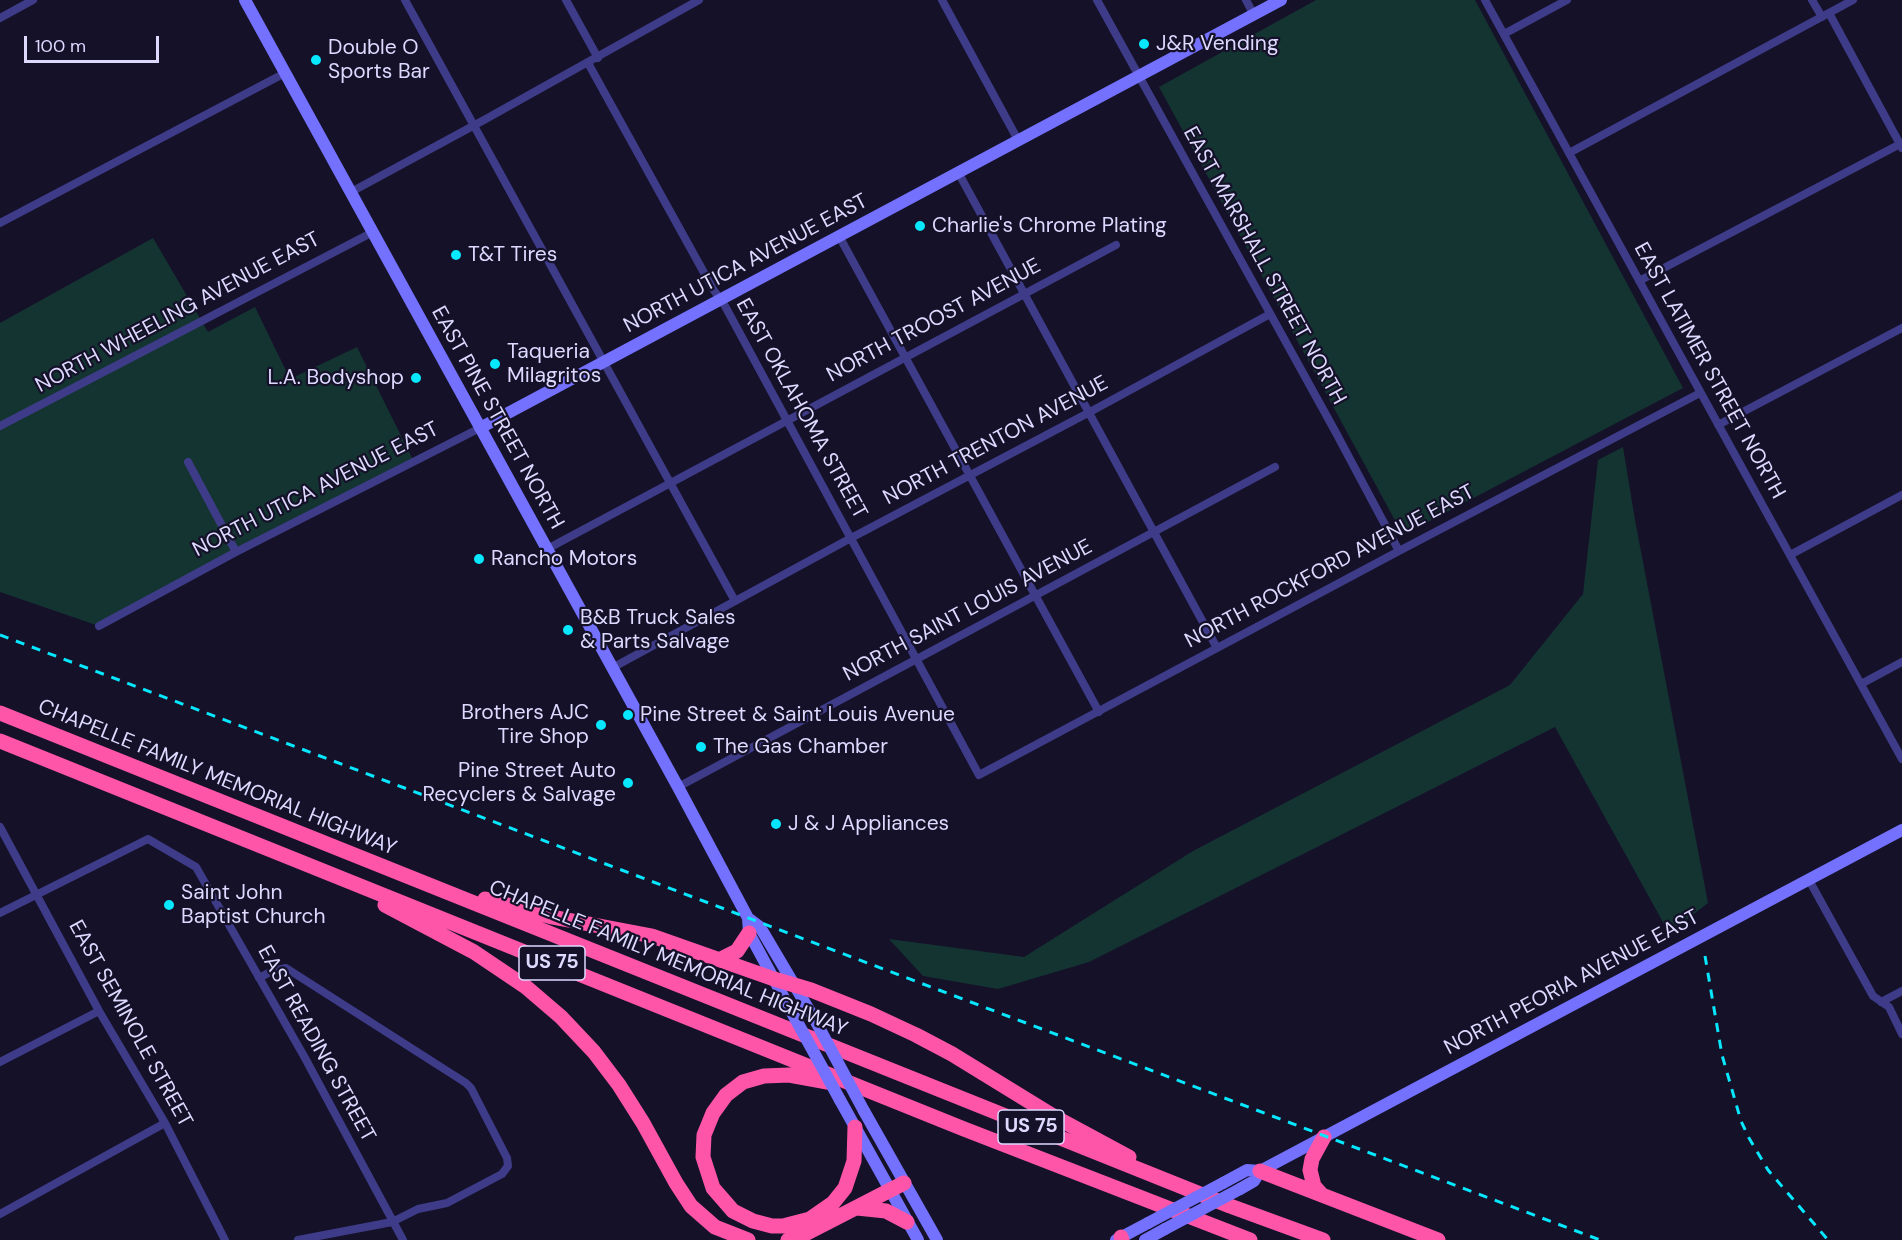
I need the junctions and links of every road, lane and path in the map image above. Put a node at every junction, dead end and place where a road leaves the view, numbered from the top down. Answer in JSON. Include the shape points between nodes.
{"nodes":[{"id":1,"x":33,"y":0,"type":"edge"},
{"id":2,"x":245,"y":0,"type":"edge"},
{"id":3,"x":405,"y":0,"type":"edge"},
{"id":4,"x":566,"y":0,"type":"edge"},
{"id":5,"x":699,"y":0,"type":"edge"},
{"id":6,"x":942,"y":0,"type":"edge"},
{"id":7,"x":1097,"y":0,"type":"edge"},
{"id":8,"x":1246,"y":0,"type":"edge"},
{"id":9,"x":1281,"y":0,"type":"edge"},
{"id":10,"x":1485,"y":0,"type":"edge"},
{"id":11,"x":1567,"y":0,"type":"edge"},
{"id":12,"x":1812,"y":0,"type":"edge"},
{"id":13,"x":1853,"y":0,"type":"edge"},
{"id":14,"x":1254,"y":15,"type":"junction"},
{"id":15,"x":1826,"y":15,"type":"junction"},
{"id":16,"x":0,"y":18,"type":"edge"},
{"id":17,"x":1504,"y":34,"type":"junction"},
{"id":18,"x":598,"y":57,"type":"junction"},
{"id":19,"x":588,"y":63,"type":"junction"},
{"id":20,"x":285,"y":73,"type":"junction"},
{"id":21,"x":1138,"y":76,"type":"junction"},
{"id":22,"x":475,"y":126,"type":"junction"},
{"id":23,"x":1018,"y":140,"type":"junction"},
{"id":24,"x":1901,"y":145,"type":"edge"},
{"id":25,"x":1569,"y":153,"type":"junction"},
{"id":26,"x":958,"y":172,"type":"junction"},
{"id":27,"x":351,"y":192,"type":"junction"},
{"id":28,"x":0,"y":223,"type":"edge"},
{"id":29,"x":373,"y":232,"type":"junction"},
{"id":30,"x":839,"y":236,"type":"junction"},
{"id":31,"x":1116,"y":245,"type":"dead end"},
{"id":32,"x":1639,"y":281,"type":"junction"},
{"id":33,"x":1023,"y":295,"type":"junction"},
{"id":34,"x":720,"y":300,"type":"junction"},
{"id":35,"x":1270,"y":314,"type":"junction"},
{"id":36,"x":1902,"y":328,"type":"edge"},
{"id":37,"x":904,"y":357,"type":"junction"},
{"id":38,"x":603,"y":363,"type":"junction"},
{"id":39,"x":1700,"y":393,"type":"junction"},
{"id":40,"x":1088,"y":413,"type":"junction"},
{"id":41,"x":787,"y":420,"type":"junction"},
{"id":42,"x":1718,"y":425,"type":"junction"},
{"id":43,"x":0,"y":426,"type":"edge"},
{"id":44,"x":480,"y":428,"type":"junction"},
{"id":45,"x":188,"y":462,"type":"dead end"},
{"id":46,"x":1275,"y":467,"type":"dead end"},
{"id":47,"x":970,"y":476,"type":"junction"},
{"id":48,"x":672,"y":483,"type":"junction"},
{"id":49,"x":1902,"y":495,"type":"edge"},
{"id":50,"x":1153,"y":532,"type":"junction"},
{"id":51,"x":851,"y":538,"type":"junction"},
{"id":52,"x":547,"y":549,"type":"junction"},
{"id":53,"x":1399,"y":551,"type":"junction"},
{"id":54,"x":236,"y":552,"type":"junction"},
{"id":55,"x":1790,"y":555,"type":"junction"},
{"id":56,"x":1035,"y":595,"type":"junction"},
{"id":57,"x":735,"y":601,"type":"junction"},
{"id":58,"x":99,"y":626,"type":"dead end"},
{"id":59,"x":1217,"y":648,"type":"junction"},
{"id":60,"x":916,"y":660,"type":"junction"},
{"id":61,"x":1902,"y":662,"type":"edge"},
{"id":62,"x":612,"y":668,"type":"junction"},
{"id":63,"x":1861,"y":684,"type":"junction"},
{"id":64,"x":1099,"y":712,"type":"junction"},
{"id":65,"x":0,"y":713,"type":"edge"},
{"id":66,"x":0,"y":741,"type":"edge"},
{"id":67,"x":1902,"y":759,"type":"edge"},
{"id":68,"x":979,"y":775,"type":"joint"},
{"id":69,"x":678,"y":787,"type":"junction"},
{"id":70,"x":0,"y":828,"type":"edge"},
{"id":71,"x":1902,"y":830,"type":"edge"},
{"id":72,"x":314,"y":867,"type":"junction"},
{"id":73,"x":410,"y":878,"type":"junction"},
{"id":74,"x":1809,"y":880,"type":"junction"},
{"id":75,"x":37,"y":894,"type":"junction"},
{"id":76,"x":0,"y":913,"type":"edge"},
{"id":77,"x":748,"y":925,"type":"junction"},
{"id":78,"x":722,"y":959,"type":"junction"},
{"id":79,"x":259,"y":978,"type":"junction"},
{"id":80,"x":774,"y":979,"type":"junction"},
{"id":81,"x":796,"y":985,"type":"junction"},
{"id":82,"x":1902,"y":991,"type":"edge"},
{"id":83,"x":1881,"y":1002,"type":"junction"},
{"id":84,"x":99,"y":1011,"type":"junction"},
{"id":85,"x":1902,"y":1034,"type":"edge"},
{"id":86,"x":0,"y":1062,"type":"edge"},
{"id":87,"x":868,"y":1090,"type":"junction"},
{"id":88,"x":165,"y":1123,"type":"junction"},
{"id":89,"x":855,"y":1128,"type":"junction"},
{"id":90,"x":1324,"y":1137,"type":"junction"},
{"id":91,"x":1260,"y":1171,"type":"junction"},
{"id":92,"x":904,"y":1183,"type":"junction"},
{"id":93,"x":889,"y":1191,"type":"junction"},
{"id":94,"x":1193,"y":1191,"type":"junction"},
{"id":95,"x":1322,"y":1195,"type":"junction"},
{"id":96,"x":857,"y":1208,"type":"junction"},
{"id":97,"x":0,"y":1214,"type":"edge"},
{"id":98,"x":392,"y":1222,"type":"junction"},
{"id":99,"x":907,"y":1222,"type":"junction"},
{"id":100,"x":1120,"y":1239,"type":"edge"},
{"id":101,"x":225,"y":1240,"type":"edge"},
{"id":102,"x":298,"y":1240,"type":"edge"},
{"id":103,"x":403,"y":1240,"type":"edge"},
{"id":104,"x":748,"y":1240,"type":"edge"},
{"id":105,"x":788,"y":1240,"type":"edge"},
{"id":106,"x":918,"y":1240,"type":"edge"},
{"id":107,"x":937,"y":1240,"type":"edge"},
{"id":108,"x":1145,"y":1240,"type":"edge"},
{"id":109,"x":1250,"y":1240,"type":"edge"},
{"id":110,"x":1323,"y":1240,"type":"edge"},
{"id":111,"x":1438,"y":1240,"type":"edge"}],
"edges":[{"from":1,"to":16,"type":"street"},
{"from":2,"to":20,"type":"main road","name":"EAST PINE STREET NORTH"},
{"from":3,"to":22,"type":"street"},
{"from":4,"to":18,"type":"street"},
{"from":5,"to":18,"type":"street"},
{"from":6,"to":23,"type":"street"},
{"from":7,"to":21,"type":"street","name":"EAST MARSHALL STREET NORTH"},
{"from":8,"to":14,"type":"street"},
{"from":9,"to":14,"type":"main road","name":"NORTH UTICA AVENUE EAST"},
{"from":10,"to":17,"type":"street","name":"EAST LATIMER STREET NORTH"},
{"from":11,"to":17,"type":"street"},
{"from":12,"to":15,"type":"street"},
{"from":13,"to":15,"type":"street"},
{"from":14,"to":21,"type":"main road","name":"NORTH UTICA AVENUE EAST"},
{"from":15,"to":24,"type":"street"},
{"from":15,"to":25,"type":"street"},
{"from":17,"to":25,"type":"street","name":"EAST LATIMER STREET NORTH"},
{"from":18,"to":19,"type":"street"},
{"from":19,"to":22,"type":"street"},
{"from":19,"to":34,"type":"street","name":"EAST OKLAHOMA STREET"},
{"from":20,"to":27,"type":"main road","name":"EAST PINE STREET NORTH"},
{"from":20,"to":28,"type":"street"},
{"from":21,"to":23,"type":"main road","name":"NORTH UTICA AVENUE EAST"},
{"from":21,"to":35,"type":"street","name":"EAST MARSHALL STREET NORTH"},
{"from":22,"to":27,"type":"street"},
{"from":22,"to":38,"type":"street"},
{"from":23,"to":26,"type":"main road","name":"NORTH UTICA AVENUE EAST"},
{"from":24,"to":32,"type":"street"},
{"from":25,"to":32,"type":"street","name":"EAST LATIMER STREET NORTH"},
{"from":26,"to":30,"type":"main road","name":"NORTH UTICA AVENUE EAST"},
{"from":26,"to":33,"type":"street"},
{"from":27,"to":29,"type":"main road","name":"EAST PINE STREET NORTH"},
{"from":29,"to":43,"type":"street","name":"NORTH WHEELING AVENUE EAST"},
{"from":29,"to":44,"type":"main road","name":"EAST PINE STREET NORTH"},
{"from":30,"to":34,"type":"main road","name":"NORTH UTICA AVENUE EAST"},
{"from":30,"to":37,"type":"street"},
{"from":31,"to":33,"type":"street","name":"NORTH TROOST AVENUE"},
{"from":32,"to":39,"type":"street","name":"EAST LATIMER STREET NORTH"},
{"from":33,"to":37,"type":"street","name":"NORTH TROOST AVENUE"},
{"from":33,"to":40,"type":"street"},
{"from":34,"to":38,"type":"main road","name":"NORTH UTICA AVENUE EAST"},
{"from":34,"to":41,"type":"street","name":"EAST OKLAHOMA STREET"},
{"from":35,"to":40,"type":"street","name":"NORTH TRENTON AVENUE"},
{"from":35,"to":53,"type":"street","name":"EAST MARSHALL STREET NORTH"},
{"from":36,"to":42,"type":"street"},
{"from":37,"to":41,"type":"street","name":"NORTH TROOST AVENUE"},
{"from":37,"to":47,"type":"street"},
{"from":38,"to":44,"type":"main road","name":"NORTH UTICA AVENUE EAST"},
{"from":38,"to":48,"type":"street"},
{"from":39,"to":42,"type":"street","name":"EAST LATIMER STREET NORTH"},
{"from":39,"to":53,"type":"street","name":"NORTH ROCKFORD AVENUE EAST"},
{"from":40,"to":47,"type":"street","name":"NORTH TRENTON AVENUE"},
{"from":40,"to":50,"type":"street"},
{"from":41,"to":48,"type":"street","name":"NORTH TROOST AVENUE"},
{"from":41,"to":51,"type":"street","name":"EAST OKLAHOMA STREET"},
{"from":42,"to":55,"type":"street","name":"EAST LATIMER STREET NORTH"},
{"from":44,"to":52,"type":"main road","name":"EAST PINE STREET NORTH"},
{"from":44,"to":54,"type":"street","name":"NORTH UTICA AVENUE EAST"},
{"from":45,"to":54,"type":"street"},
{"from":46,"to":50,"type":"street","name":"NORTH SAINT LOUIS AVENUE"},
{"from":47,"to":51,"type":"street","name":"NORTH TRENTON AVENUE"},
{"from":47,"to":56,"type":"street"},
{"from":48,"to":52,"type":"street","name":"NORTH TROOST AVENUE"},
{"from":48,"to":57,"type":"street"},
{"from":49,"to":55,"type":"street"},
{"from":50,"to":56,"type":"street","name":"NORTH SAINT LOUIS AVENUE"},
{"from":50,"to":59,"type":"street"},
{"from":51,"to":57,"type":"street","name":"NORTH TRENTON AVENUE"},
{"from":51,"to":60,"type":"street","name":"EAST OKLAHOMA STREET"},
{"from":52,"to":62,"type":"main road","name":"EAST PINE STREET NORTH"},
{"from":53,"to":59,"type":"street","name":"NORTH ROCKFORD AVENUE EAST"},
{"from":54,"to":58,"type":"street","name":"NORTH UTICA AVENUE EAST"},
{"from":55,"to":63,"type":"street","name":"EAST LATIMER STREET NORTH"},
{"from":56,"to":60,"type":"street","name":"NORTH SAINT LOUIS AVENUE"},
{"from":56,"to":64,"type":"street"},
{"from":57,"to":62,"type":"street","name":"NORTH TRENTON AVENUE"},
{"from":59,"to":64,"type":"street","name":"NORTH ROCKFORD AVENUE EAST"},
{"from":60,"to":68,"type":"street","name":"EAST OKLAHOMA STREET"},
{"from":60,"to":69,"type":"street","name":"NORTH SAINT LOUIS AVENUE"},
{"from":61,"to":63,"type":"street"},
{"from":62,"to":69,"type":"main road","name":"EAST PINE STREET NORTH"},
{"from":63,"to":67,"type":"street","name":"EAST LATIMER STREET NORTH"},
{"from":64,"to":68,"type":"street","name":"NORTH ROCKFORD AVENUE EAST"},
{"from":65,"to":73,"type":"highway","name":"CHAPELLE FAMILY MEMORIAL HIGHWAY","number":"US 75"},
{"from":66,"to":72,"type":"highway","number":"US 75"},
{"from":69,"to":77,"type":"main road","name":"EAST PINE STREET NORTH"},
{"from":70,"to":75,"type":"street","name":"EAST SEMINOLE STREET"},
{"from":71,"to":74,"type":"main road","name":"NORTH PEORIA AVENUE EAST"},
{"from":72,"to":87,"type":"highway","number":"US 75"},
{"from":72,"to":104,"type":"highway","via":[[474,952],[545,1003],[578,1034],[619,1085],[691,1206],[715,1227]]},
{"from":73,"to":78,"type":"highway","via":[[552,917],[652,936]]},
{"from":73,"to":94,"type":"highway","name":"CHAPELLE FAMILY MEMORIAL HIGHWAY","number":"US 75"},
{"from":74,"to":83,"type":"street","via":[[1873,996]]},
{"from":74,"to":90,"type":"main road","name":"NORTH PEORIA AVENUE EAST"},
{"from":75,"to":76,"type":"street"},
{"from":75,"to":79,"type":"street","name":"EAST READING STREET","via":[[148,839],[196,867]]},
{"from":75,"to":84,"type":"street","name":"EAST SEMINOLE STREET"},
{"from":77,"to":78,"type":"highway","via":[[737,951]]},
{"from":77,"to":80,"type":"main road","name":"EAST PINE STREET NORTH"},
{"from":77,"to":81,"type":"main road","name":"EAST PINE STREET NORTH","via":[[760,927]]},
{"from":78,"to":80,"type":"highway"},
{"from":79,"to":98,"type":"street","name":"EAST READING STREET"},
{"from":79,"to":98,"type":"street","via":[[286,968],[471,1088],[507,1158],[506,1169],[447,1203],[417,1209]]},
{"from":80,"to":81,"type":"highway"},
{"from":80,"to":89,"type":"main road","name":"EAST PINE STREET NORTH","bridge":true},
{"from":81,"to":92,"type":"main road","name":"EAST PINE STREET NORTH","bridge":true},
{"from":81,"to":94,"type":"highway","via":[[916,1035],[1053,1116]]},
{"from":82,"to":83,"type":"street"},
{"from":83,"to":85,"type":"street","via":[[1888,1007]]},
{"from":84,"to":86,"type":"street"},
{"from":84,"to":88,"type":"street","name":"EAST SEMINOLE STREET"},
{"from":87,"to":89,"type":"highway","via":[[789,1075],[744,1082],[719,1103],[707,1124],[703,1146],[706,1169],[719,1197],[742,1216],[772,1226],[800,1223],[825,1210],[845,1188],[854,1161]]},
{"from":87,"to":109,"type":"highway","number":"US 75"},
{"from":88,"to":97,"type":"street"},
{"from":88,"to":101,"type":"street","name":"EAST SEMINOLE STREET"},
{"from":89,"to":93,"type":"main road","name":"EAST PINE STREET NORTH"},
{"from":90,"to":91,"type":"main road","name":"NORTH PEORIA AVENUE EAST"},
{"from":90,"to":95,"type":"highway","via":[[1310,1170],[1314,1186]]},
{"from":91,"to":95,"type":"highway"},
{"from":91,"to":100,"type":"main road","name":"NORTH PEORIA AVENUE EAST","bridge":true,"via":[[1247,1170]]},
{"from":91,"to":108,"type":"main road","name":"NORTH PEORIA AVENUE EAST","bridge":true,"via":[[1254,1181]]},
{"from":92,"to":93,"type":"highway"},
{"from":92,"to":107,"type":"main road","name":"EAST PINE STREET NORTH"},
{"from":93,"to":96,"type":"highway"},
{"from":93,"to":99,"type":"main road","name":"EAST PINE STREET NORTH"},
{"from":94,"to":110,"type":"highway","name":"CHAPELLE FAMILY MEMORIAL HIGHWAY","number":"US 75"},
{"from":95,"to":111,"type":"highway"},
{"from":96,"to":99,"type":"highway","via":[[886,1211]]},
{"from":96,"to":105,"type":"highway"},
{"from":98,"to":102,"type":"street"},
{"from":98,"to":103,"type":"street","name":"EAST READING STREET"},
{"from":99,"to":106,"type":"main road","name":"EAST PINE STREET NORTH"}]}
